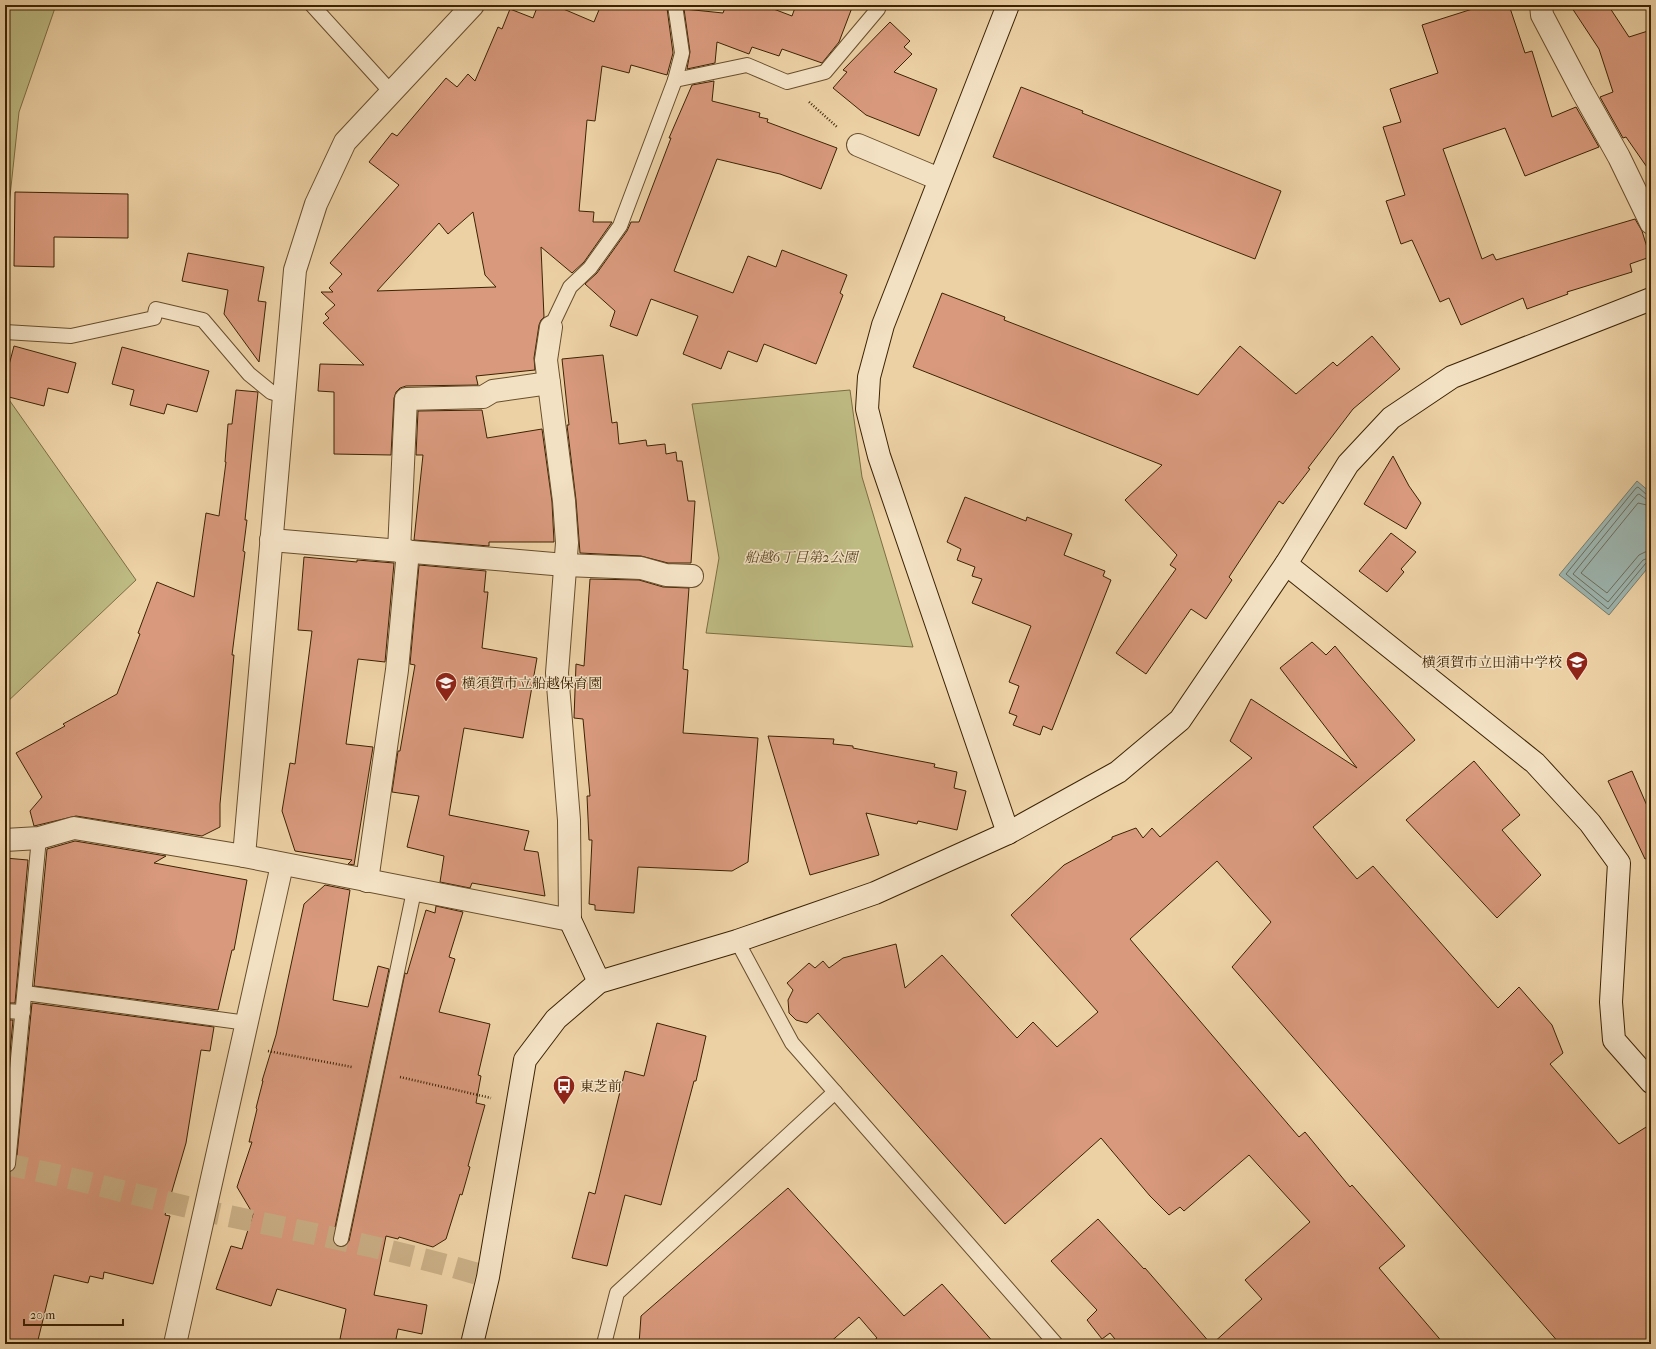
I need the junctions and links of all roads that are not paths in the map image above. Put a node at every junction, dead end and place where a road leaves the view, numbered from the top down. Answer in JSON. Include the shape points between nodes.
{"nodes":[{"id":1,"x":312,"y":5,"type":"edge"},
{"id":2,"x":473,"y":5,"type":"edge"},
{"id":3,"x":675,"y":5,"type":"edge"},
{"id":4,"x":879,"y":5,"type":"edge"},
{"id":5,"x":1008,"y":5,"type":"edge"},
{"id":6,"x":1541,"y":5,"type":"edge"},
{"id":7,"x":675,"y":80,"type":"junction"},
{"id":8,"x":391,"y":92,"type":"junction"},
{"id":9,"x":858,"y":145,"type":"road end"},
{"id":10,"x":940,"y":179,"type":"junction"},
{"id":11,"x":1651,"y":224,"type":"edge"},
{"id":12,"x":1651,"y":299,"type":"edge"},
{"id":13,"x":551,"y":327,"type":"joint"},
{"id":14,"x":5,"y":332,"type":"edge"},
{"id":15,"x":549,"y":383,"type":"junction"},
{"id":16,"x":284,"y":396,"type":"junction"},
{"id":17,"x":272,"y":540,"type":"junction"},
{"id":18,"x":403,"y":551,"type":"junction"},
{"id":19,"x":1286,"y":564,"type":"junction"},
{"id":20,"x":565,"y":565,"type":"junction"},
{"id":21,"x":692,"y":576,"type":"dead end"},
{"id":22,"x":1008,"y":833,"type":"junction"},
{"id":23,"x":39,"y":838,"type":"junction"},
{"id":24,"x":5,"y":840,"type":"edge"},
{"id":25,"x":244,"y":856,"type":"junction"},
{"id":26,"x":282,"y":865,"type":"junction"},
{"id":27,"x":366,"y":881,"type":"junction"},
{"id":28,"x":414,"y":890,"type":"junction"},
{"id":29,"x":570,"y":920,"type":"junction"},
{"id":30,"x":736,"y":941,"type":"junction"},
{"id":31,"x":599,"y":982,"type":"junction"},
{"id":32,"x":25,"y":994,"type":"junction"},
{"id":33,"x":5,"y":1011,"type":"edge"},
{"id":34,"x":23,"y":1012,"type":"junction"},
{"id":35,"x":247,"y":1023,"type":"junction"},
{"id":36,"x":1651,"y":1082,"type":"edge"},
{"id":37,"x":835,"y":1092,"type":"junction"},
{"id":38,"x":8,"y":1164,"type":"dead end"},
{"id":39,"x":341,"y":1239,"type":"dead end"},
{"id":40,"x":175,"y":1344,"type":"edge"},
{"id":41,"x":472,"y":1344,"type":"edge"},
{"id":42,"x":604,"y":1344,"type":"edge"},
{"id":43,"x":1056,"y":1344,"type":"edge"}],
"edges":[{"from":1,"to":8,"type":"lane"},
{"from":2,"to":8,"type":"street"},
{"from":3,"to":7,"type":"lane","via":[[682,53]]},
{"from":4,"to":7,"type":"lane","via":[[825,72],[787,82],[747,64]]},
{"from":5,"to":10,"type":"street"},
{"from":6,"to":11,"type":"street","via":[[1542,15],[1619,157]]},
{"from":7,"to":13,"type":"lane","via":[[620,226],[590,268],[570,287]]},
{"from":8,"to":16,"type":"street","via":[[345,142],[316,204],[295,270]]},
{"from":9,"to":10,"type":"street"},
{"from":10,"to":22,"type":"street","via":[[883,325],[869,377],[867,408],[878,456]]},
{"from":12,"to":19,"type":"street","via":[[1452,377],[1391,418],[1348,464]]},
{"from":13,"to":15,"type":"street","via":[[546,360]]},
{"from":14,"to":16,"type":"lane","via":[[71,336],[154,318],[156,309],[203,320],[249,374],[271,392]]},
{"from":15,"to":18,"type":"street","via":[[493,391],[482,397],[406,399]]},
{"from":15,"to":20,"type":"street","via":[[564,501],[567,544]]},
{"from":16,"to":17,"type":"street"},
{"from":17,"to":18,"type":"street"},
{"from":17,"to":25,"type":"street"},
{"from":18,"to":20,"type":"street"},
{"from":18,"to":27,"type":"street","via":[[397,670]]},
{"from":19,"to":22,"type":"street","via":[[1180,720],[1118,772]]},
{"from":19,"to":36,"type":"street","via":[[1535,763],[1590,823],[1619,863],[1611,1002],[1614,1040]]},
{"from":20,"to":21,"type":"street","via":[[641,568],[666,575]]},
{"from":20,"to":29,"type":"street","via":[[557,673],[569,820]]},
{"from":22,"to":30,"type":"street","via":[[875,893]]},
{"from":23,"to":24,"type":"street"},
{"from":23,"to":25,"type":"street","via":[[74,828]]},
{"from":23,"to":32,"type":"lane"},
{"from":25,"to":26,"type":"street"},
{"from":26,"to":27,"type":"street"},
{"from":26,"to":35,"type":"street"},
{"from":27,"to":28,"type":"street"},
{"from":28,"to":29,"type":"street"},
{"from":28,"to":39,"type":"lane"},
{"from":29,"to":31,"type":"street"},
{"from":30,"to":31,"type":"street"},
{"from":30,"to":37,"type":"lane","via":[[792,1043]]},
{"from":31,"to":41,"type":"street","via":[[556,1019],[525,1060],[488,1277]]},
{"from":32,"to":34,"type":"lane"},
{"from":32,"to":35,"type":"lane"},
{"from":33,"to":34,"type":"lane"},
{"from":34,"to":38,"type":"lane"},
{"from":35,"to":40,"type":"street"},
{"from":37,"to":42,"type":"lane","via":[[617,1294]]},
{"from":37,"to":43,"type":"lane"}]}
